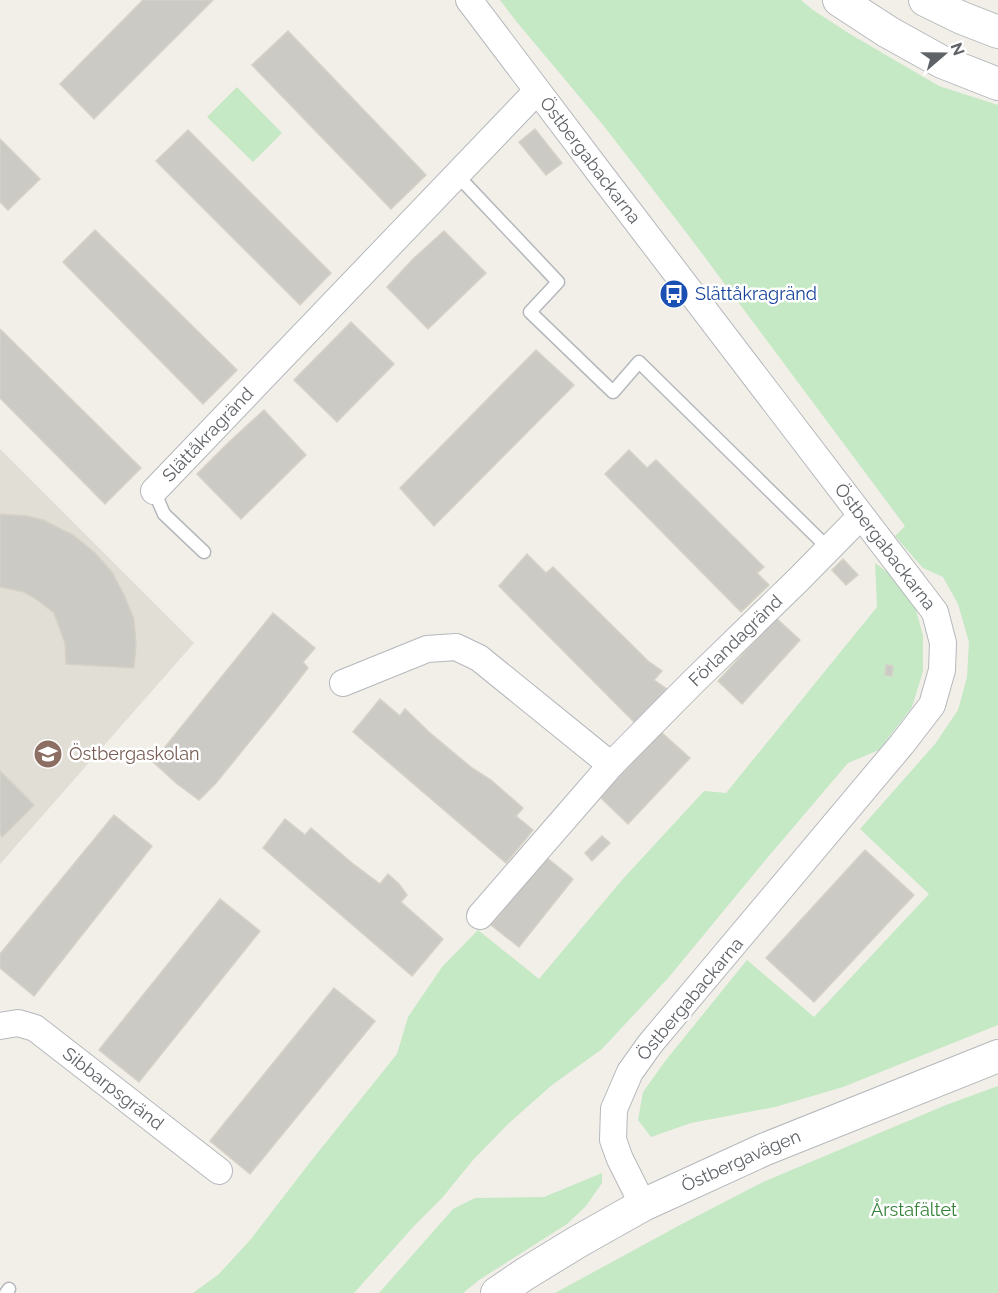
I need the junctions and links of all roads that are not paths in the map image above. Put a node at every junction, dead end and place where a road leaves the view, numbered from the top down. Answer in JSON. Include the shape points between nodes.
{"nodes":[{"id":1,"x":469,"y":0,"type":"edge"},
{"id":2,"x":839,"y":0,"type":"edge"},
{"id":3,"x":925,"y":0,"type":"edge"},
{"id":4,"x":998,"y":32,"type":"edge"},
{"id":5,"x":998,"y":84,"type":"edge"},
{"id":6,"x":537,"y":91,"type":"junction"},
{"id":7,"x":457,"y":175,"type":"junction"},
{"id":8,"x":154,"y":491,"type":"joint"},
{"id":9,"x":861,"y":516,"type":"junction"},
{"id":10,"x":829,"y":549,"type":"junction"},
{"id":11,"x":204,"y":552,"type":"dead end"},
{"id":12,"x":343,"y":683,"type":"dead end"},
{"id":13,"x":612,"y":765,"type":"junction"},
{"id":14,"x":480,"y":916,"type":"dead end"},
{"id":15,"x":0,"y":1026,"type":"edge"},
{"id":16,"x":998,"y":1056,"type":"edge"},
{"id":17,"x":219,"y":1172,"type":"dead end"},
{"id":18,"x":643,"y":1205,"type":"junction"},
{"id":19,"x":497,"y":1293,"type":"edge"}],
"edges":[{"from":1,"to":6,"type":"street","name":"Östbergabackarna"},
{"from":2,"to":5,"type":"street","via":[[942,62]]},
{"from":3,"to":4,"type":"street"},
{"from":6,"to":7,"type":"street","name":"Slättåkragränd"},
{"from":6,"to":9,"type":"street","name":"Östbergabackarna"},
{"from":7,"to":8,"type":"street","name":"Slättåkragränd"},
{"from":7,"to":10,"type":"lane","via":[[558,282],[530,312],[613,392],[639,362]]},
{"from":8,"to":11,"type":"lane","via":[[164,514]]},
{"from":9,"to":10,"type":"street","name":"Förlandagränd"},
{"from":9,"to":18,"type":"street","name":"Östbergabackarna","via":[[935,612],[943,644],[942,670],[932,705],[630,1072],[614,1109],[613,1140]]},
{"from":10,"to":13,"type":"street","name":"Förlandagränd"},
{"from":12,"to":13,"type":"street","via":[[427,649],[456,647],[479,658]]},
{"from":13,"to":14,"type":"street","name":"Förlandagränd"},
{"from":15,"to":17,"type":"street","name":"Sibbarpsgränd","via":[[18,1023],[35,1028]]},
{"from":16,"to":18,"type":"street","name":"Östbergavägen","via":[[763,1150]]},
{"from":18,"to":19,"type":"street","name":"Östbergavägen"}]}
